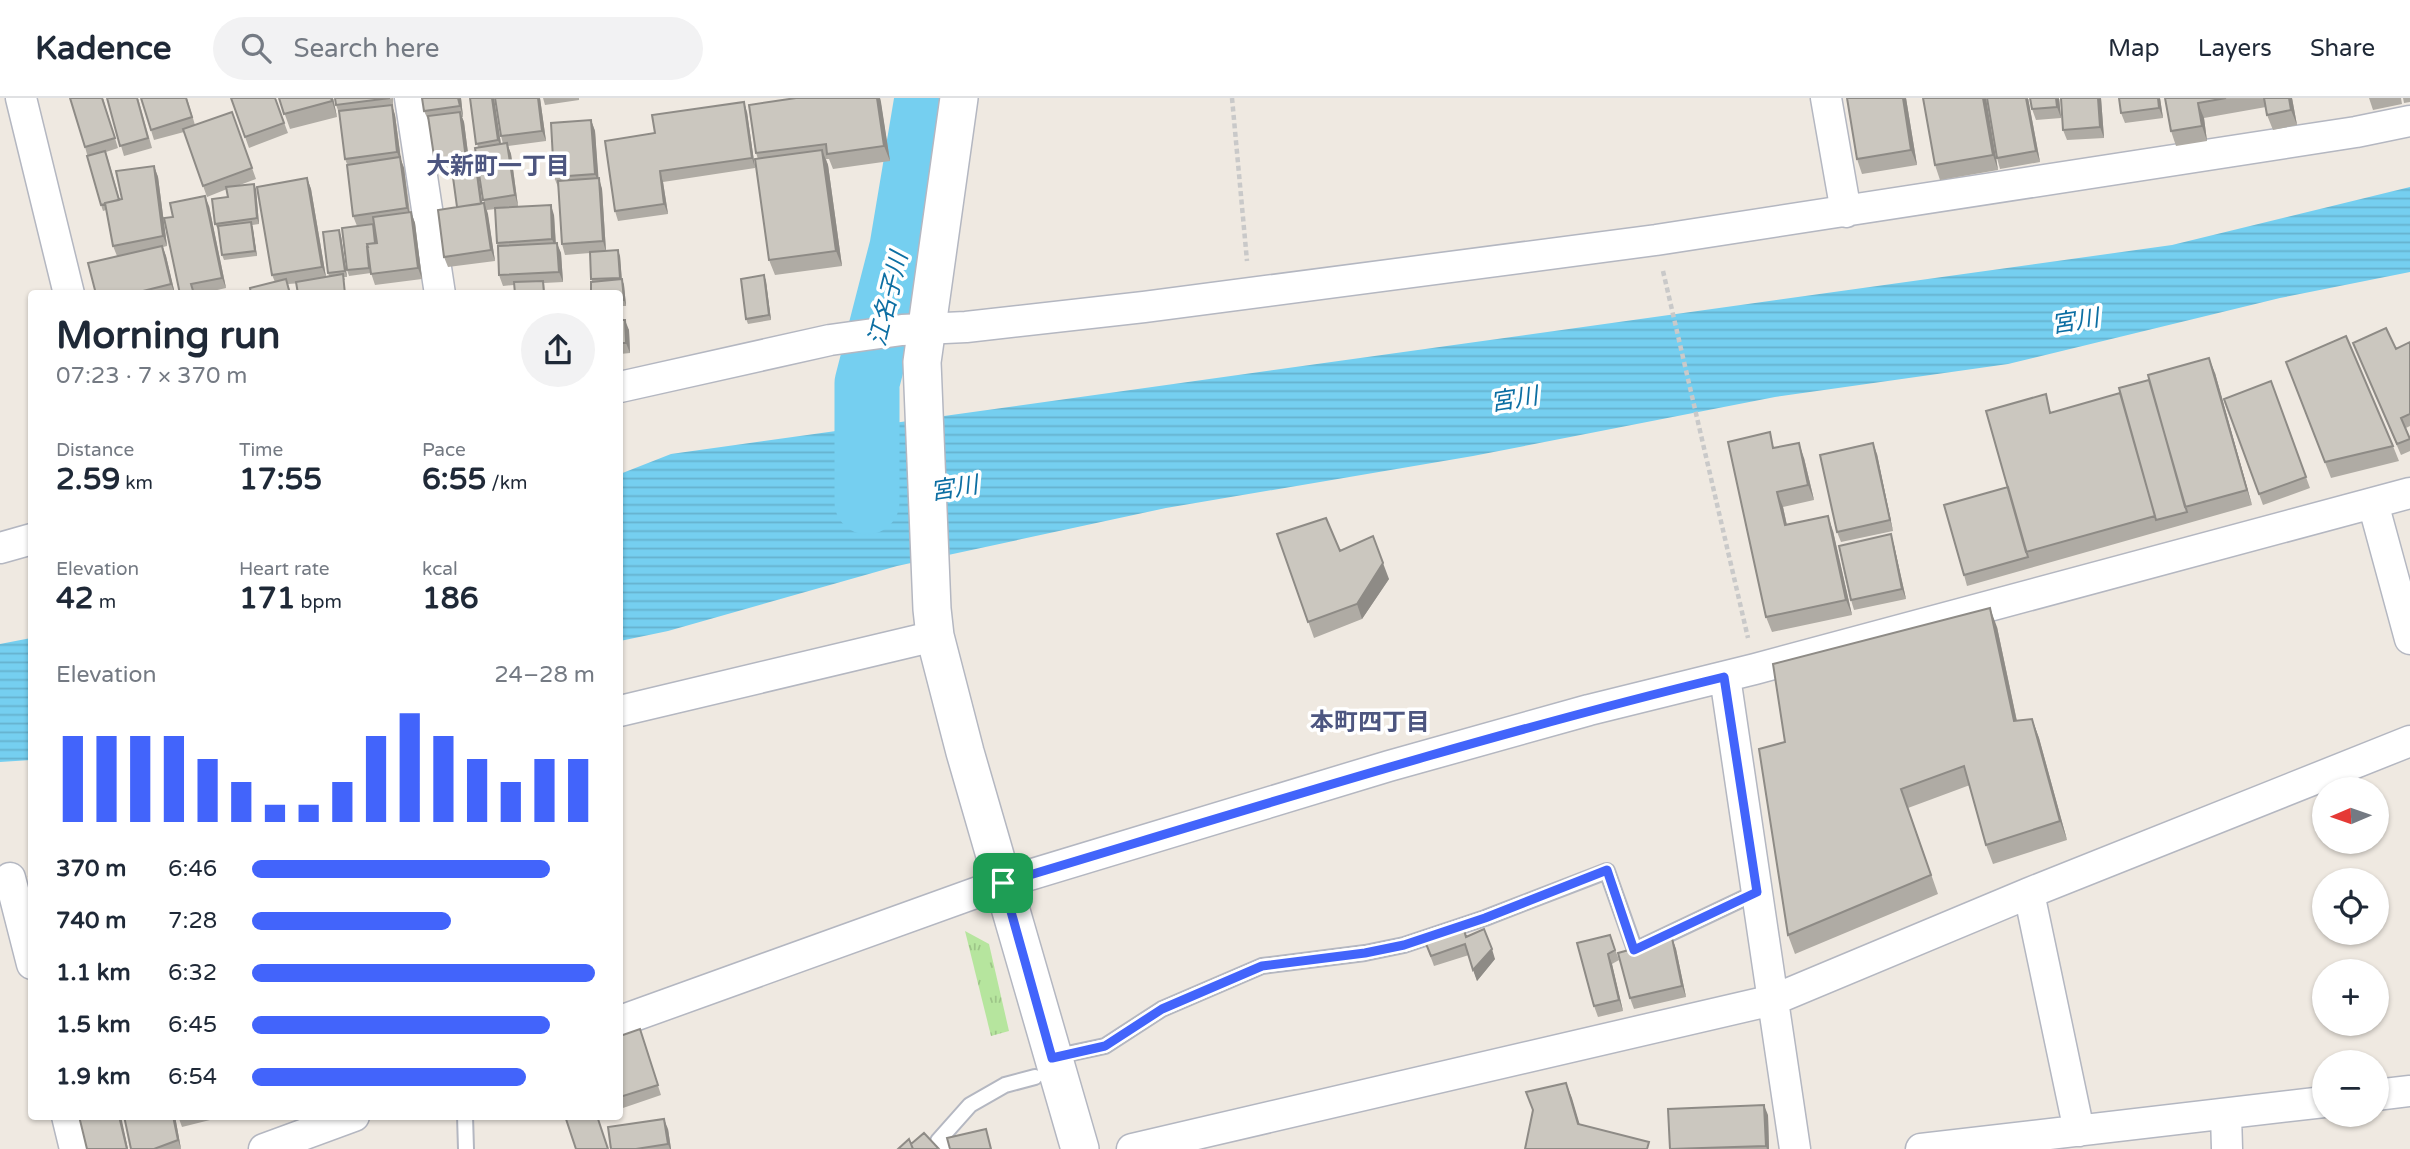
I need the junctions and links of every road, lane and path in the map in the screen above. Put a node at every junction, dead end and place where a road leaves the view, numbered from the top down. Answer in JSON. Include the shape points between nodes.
{"nodes":[{"id":1,"x":410,"y":98,"type":"edge"},
{"id":2,"x":959,"y":98,"type":"edge"},
{"id":3,"x":1232,"y":98,"type":"edge"},
{"id":4,"x":1826,"y":98,"type":"edge"},
{"id":5,"x":20,"y":103,"type":"edge"},
{"id":6,"x":2410,"y":121,"type":"edge"},
{"id":7,"x":1846,"y":212,"type":"junction"},
{"id":8,"x":1663,"y":274,"type":"dead end"},
{"id":9,"x":68,"y":290,"type":"edge"},
{"id":10,"x":439,"y":290,"type":"edge"},
{"id":11,"x":1249,"y":293,"type":"junction"},
{"id":12,"x":916,"y":340,"type":"junction"},
{"id":13,"x":623,"y":386,"type":"edge"},
{"id":14,"x":2410,"y":493,"type":"edge"},
{"id":15,"x":2373,"y":503,"type":"junction"},
{"id":16,"x":28,"y":540,"type":"edge"},
{"id":17,"x":0,"y":548,"type":"edge"},
{"id":18,"x":933,"y":622,"type":"junction"},
{"id":19,"x":2410,"y":639,"type":"edge"},
{"id":20,"x":1755,"y":669,"type":"junction"},
{"id":21,"x":1724,"y":677,"type":"junction"},
{"id":22,"x":623,"y":710,"type":"edge"},
{"id":23,"x":2410,"y":741,"type":"edge"},
{"id":24,"x":14,"y":878,"type":"edge"},
{"id":25,"x":1003,"y":883,"type":"junction"},
{"id":26,"x":1757,"y":892,"type":"junction"},
{"id":27,"x":2029,"y":893,"type":"junction"},
{"id":28,"x":28,"y":945,"type":"edge"},
{"id":29,"x":1773,"y":1000,"type":"junction"},
{"id":30,"x":623,"y":1020,"type":"edge"},
{"id":31,"x":1044,"y":1067,"type":"junction"},
{"id":32,"x":2410,"y":1091,"type":"edge"},
{"id":33,"x":2389,"y":1093,"type":"edge"},
{"id":34,"x":2312,"y":1103,"type":"edge"},
{"id":35,"x":2226,"y":1114,"type":"junction"},
{"id":36,"x":68,"y":1120,"type":"edge"},
{"id":37,"x":338,"y":1120,"type":"edge"},
{"id":38,"x":464,"y":1120,"type":"edge"},
{"id":39,"x":278,"y":1135,"type":"edge"},
{"id":40,"x":2062,"y":1138,"type":"edge"},
{"id":41,"x":75,"y":1149,"type":"edge"},
{"id":42,"x":466,"y":1149,"type":"edge"},
{"id":43,"x":945,"y":1149,"type":"edge"},
{"id":44,"x":1080,"y":1149,"type":"edge"},
{"id":45,"x":1132,"y":1149,"type":"edge"},
{"id":46,"x":1795,"y":1149,"type":"edge"},
{"id":47,"x":1921,"y":1149,"type":"edge"},
{"id":48,"x":2227,"y":1149,"type":"edge"}],
"edges":[{"from":1,"to":10,"type":"street"},
{"from":2,"to":12,"type":"street"},
{"from":3,"to":11,"type":"path"},
{"from":4,"to":7,"type":"street"},
{"from":5,"to":9,"type":"street"},
{"from":6,"to":7,"type":"street"},
{"from":7,"to":11,"type":"street"},
{"from":8,"to":20,"type":"path"},
{"from":11,"to":12,"type":"street","via":[[966,327]]},
{"from":12,"to":13,"type":"street","via":[[830,340]]},
{"from":12,"to":18,"type":"street"},
{"from":14,"to":15,"type":"street"},
{"from":15,"to":19,"type":"street"},
{"from":15,"to":20,"type":"street"},
{"from":16,"to":17,"type":"street"},
{"from":18,"to":22,"type":"street"},
{"from":18,"to":25,"type":"street"},
{"from":20,"to":21,"type":"street"},
{"from":21,"to":25,"type":"street","via":[[1389,766]]},
{"from":21,"to":26,"type":"street"},
{"from":23,"to":27,"type":"street"},
{"from":24,"to":28,"type":"street"},
{"from":25,"to":30,"type":"street"},
{"from":25,"to":31,"type":"street"},
{"from":26,"to":29,"type":"street"},
{"from":26,"to":31,"type":"lane","via":[[1634,950],[1607,870],[1404,945],[1262,966],[1162,1009],[1105,1046]]},
{"from":27,"to":29,"type":"street"},
{"from":27,"to":40,"type":"street"},
{"from":29,"to":45,"type":"street"},
{"from":29,"to":46,"type":"street"},
{"from":31,"to":43,"type":"lane","via":[[970,1105],[938,1141]]},
{"from":31,"to":44,"type":"street"},
{"from":32,"to":33,"type":"street"},
{"from":34,"to":35,"type":"street"},
{"from":35,"to":40,"type":"street"},
{"from":35,"to":48,"type":"street"},
{"from":36,"to":41,"type":"street"},
{"from":37,"to":39,"type":"street"},
{"from":38,"to":42,"type":"lane"},
{"from":40,"to":47,"type":"street"}]}
